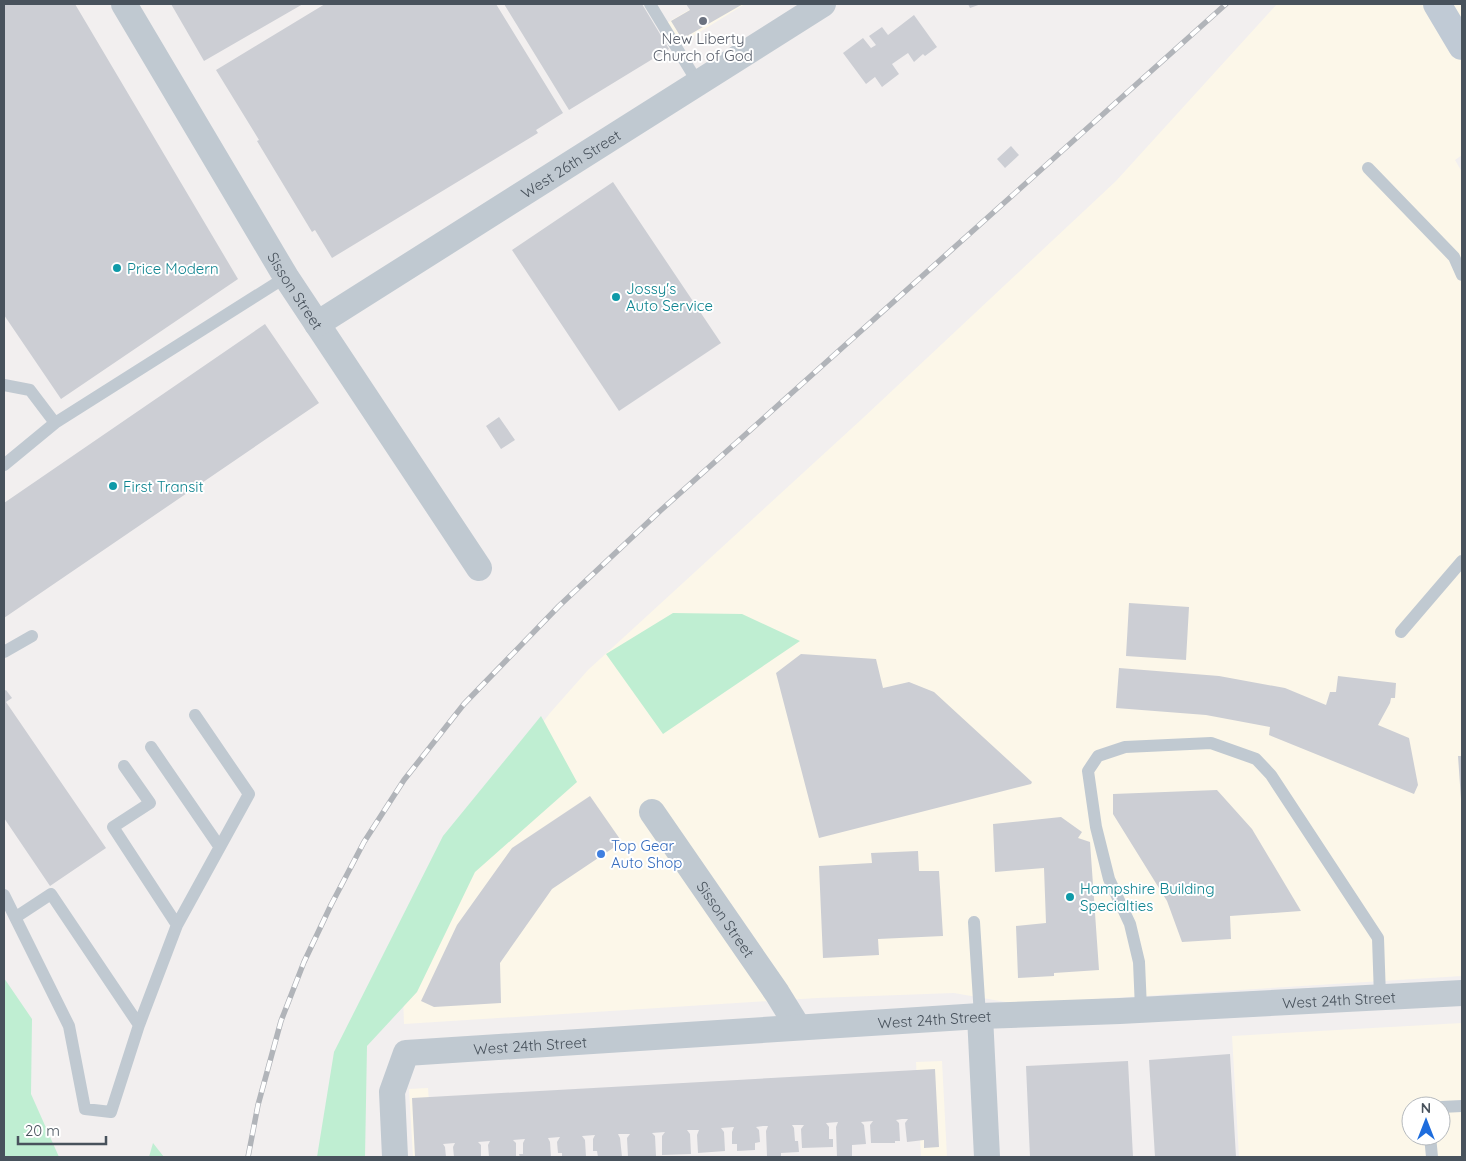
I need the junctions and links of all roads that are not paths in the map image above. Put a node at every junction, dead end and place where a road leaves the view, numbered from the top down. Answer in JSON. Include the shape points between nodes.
{"nodes":[{"id":1,"x":124,"y":4,"type":"edge"},
{"id":2,"x":650,"y":4,"type":"edge"},
{"id":3,"x":1437,"y":4,"type":"edge"},
{"id":4,"x":817,"y":5,"type":"edge"},
{"id":5,"x":1462,"y":46,"type":"edge"},
{"id":6,"x":698,"y":83,"type":"junction"},
{"id":7,"x":1368,"y":168,"type":"dead end"},
{"id":8,"x":1462,"y":275,"type":"edge"},
{"id":9,"x":286,"y":276,"type":"junction"},
{"id":10,"x":317,"y":324,"type":"junction"},
{"id":11,"x":4,"y":385,"type":"edge"},
{"id":12,"x":55,"y":424,"type":"junction"},
{"id":13,"x":4,"y":465,"type":"edge"},
{"id":14,"x":1462,"y":561,"type":"edge"},
{"id":15,"x":479,"y":568,"type":"dead end"},
{"id":16,"x":1401,"y":632,"type":"dead end"},
{"id":17,"x":32,"y":636,"type":"dead end"},
{"id":18,"x":4,"y":652,"type":"edge"},
{"id":19,"x":196,"y":716,"type":"dead end"},
{"id":20,"x":152,"y":747,"type":"dead end"},
{"id":21,"x":124,"y":766,"type":"dead end"},
{"id":22,"x":652,"y":812,"type":"dead end"},
{"id":23,"x":219,"y":846,"type":"junction"},
{"id":24,"x":4,"y":895,"type":"edge"},
{"id":25,"x":16,"y":917,"type":"junction"},
{"id":26,"x":974,"y":922,"type":"dead end"},
{"id":27,"x":177,"y":925,"type":"junction"},
{"id":28,"x":1462,"y":993,"type":"edge"},
{"id":29,"x":1380,"y":997,"type":"junction"},
{"id":30,"x":1141,"y":1009,"type":"junction"},
{"id":31,"x":980,"y":1016,"type":"junction"},
{"id":32,"x":139,"y":1025,"type":"junction"},
{"id":33,"x":798,"y":1027,"type":"junction"},
{"id":34,"x":395,"y":1157,"type":"edge"},
{"id":35,"x":987,"y":1157,"type":"edge"}],
"edges":[{"from":1,"to":9,"type":"street","name":"Sisson Street"},
{"from":2,"to":6,"type":"lane"},
{"from":3,"to":5,"type":"main road"},
{"from":4,"to":6,"type":"street","name":"West 26th Street"},
{"from":6,"to":10,"type":"street","name":"West 26th Street"},
{"from":7,"to":8,"type":"lane","via":[[1454,257]]},
{"from":9,"to":10,"type":"street","name":"Sisson Street"},
{"from":9,"to":12,"type":"lane"},
{"from":10,"to":15,"type":"street","name":"Sisson Street"},
{"from":11,"to":12,"type":"lane","via":[[30,390]]},
{"from":12,"to":13,"type":"lane"},
{"from":14,"to":16,"type":"lane"},
{"from":17,"to":18,"type":"lane"},
{"from":19,"to":23,"type":"lane","via":[[248,794]]},
{"from":20,"to":23,"type":"lane"},
{"from":21,"to":27,"type":"lane","via":[[150,803],[113,827]]},
{"from":22,"to":33,"type":"street","name":"Sisson Street"},
{"from":23,"to":27,"type":"lane"},
{"from":24,"to":25,"type":"lane"},
{"from":25,"to":32,"type":"lane","via":[[51,894]]},
{"from":25,"to":32,"type":"lane","via":[[69,1026],[85,1109],[111,1112]]},
{"from":26,"to":31,"type":"lane"},
{"from":27,"to":32,"type":"lane"},
{"from":28,"to":29,"type":"street","name":"West 24th Street"},
{"from":29,"to":30,"type":"street","name":"West 24th Street"},
{"from":29,"to":30,"type":"lane","via":[[1378,938],[1271,776],[1256,759],[1211,743],[1125,747],[1098,756],[1088,771],[1096,827],[1109,879],[1130,924],[1139,962]]},
{"from":30,"to":31,"type":"street","name":"West 24th Street"},
{"from":31,"to":33,"type":"street","name":"West 24th Street"},
{"from":31,"to":35,"type":"street"},
{"from":33,"to":34,"type":"street","name":"West 24th Street","via":[[406,1053],[392,1092]]}]}
